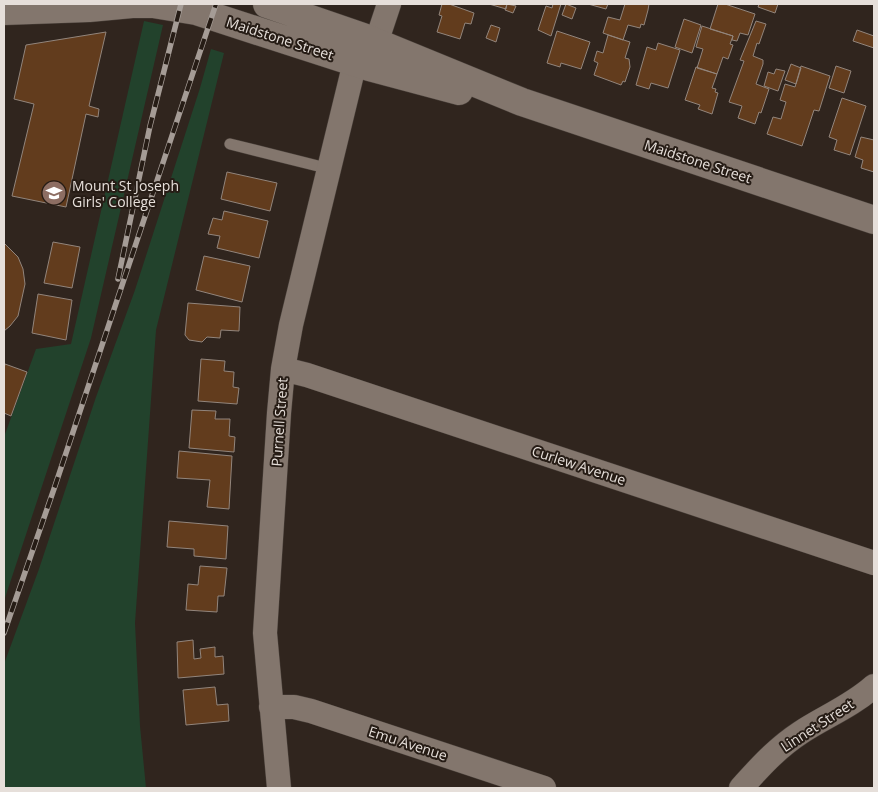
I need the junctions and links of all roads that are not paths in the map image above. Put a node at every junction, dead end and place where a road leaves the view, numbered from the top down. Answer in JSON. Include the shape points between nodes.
{"nodes":[{"id":1,"x":267,"y":4,"type":"edge"},
{"id":2,"x":389,"y":4,"type":"edge"},
{"id":3,"x":89,"y":5,"type":"edge"},
{"id":4,"x":4,"y":11,"type":"edge"},
{"id":5,"x":376,"y":43,"type":"junction"},
{"id":6,"x":355,"y":62,"type":"junction"},
{"id":7,"x":522,"y":102,"type":"junction"},
{"id":8,"x":230,"y":144,"type":"dead end"},
{"id":9,"x":330,"y":168,"type":"junction"},
{"id":10,"x":874,"y":220,"type":"edge"},
{"id":11,"x":284,"y":369,"type":"junction"},
{"id":12,"x":874,"y":563,"type":"edge"},
{"id":13,"x":874,"y":686,"type":"edge"},
{"id":14,"x":271,"y":706,"type":"junction"},
{"id":15,"x":279,"y":788,"type":"edge"},
{"id":16,"x":544,"y":788,"type":"edge"},
{"id":17,"x":741,"y":788,"type":"edge"}],
"edges":[{"from":1,"to":5,"type":"main road","name":"Maidstone Street"},
{"from":2,"to":5,"type":"street"},
{"from":3,"to":4,"type":"main road","name":"Maidstone Street"},
{"from":3,"to":6,"type":"main road","name":"Maidstone Street","via":[[154,4],[196,11]]},
{"from":5,"to":6,"type":"main road"},
{"from":5,"to":7,"type":"main road","name":"Maidstone Street"},
{"from":6,"to":7,"type":"main road","name":"Maidstone Street","via":[[436,86]]},
{"from":6,"to":9,"type":"street","name":"Purnell Street"},
{"from":7,"to":10,"type":"main road","name":"Maidstone Street"},
{"from":8,"to":9,"type":"lane"},
{"from":9,"to":11,"type":"street","name":"Purnell Street","via":[[291,325]]},
{"from":11,"to":12,"type":"street","name":"Curlew Avenue"},
{"from":11,"to":14,"type":"street","name":"Purnell Street","via":[[265,633]]},
{"from":13,"to":17,"type":"street","name":"Linnet Street","via":[[780,748]]},
{"from":14,"to":15,"type":"street","name":"Purnell Street"},
{"from":14,"to":16,"type":"street","name":"Emu Avenue","via":[[311,711]]}]}
